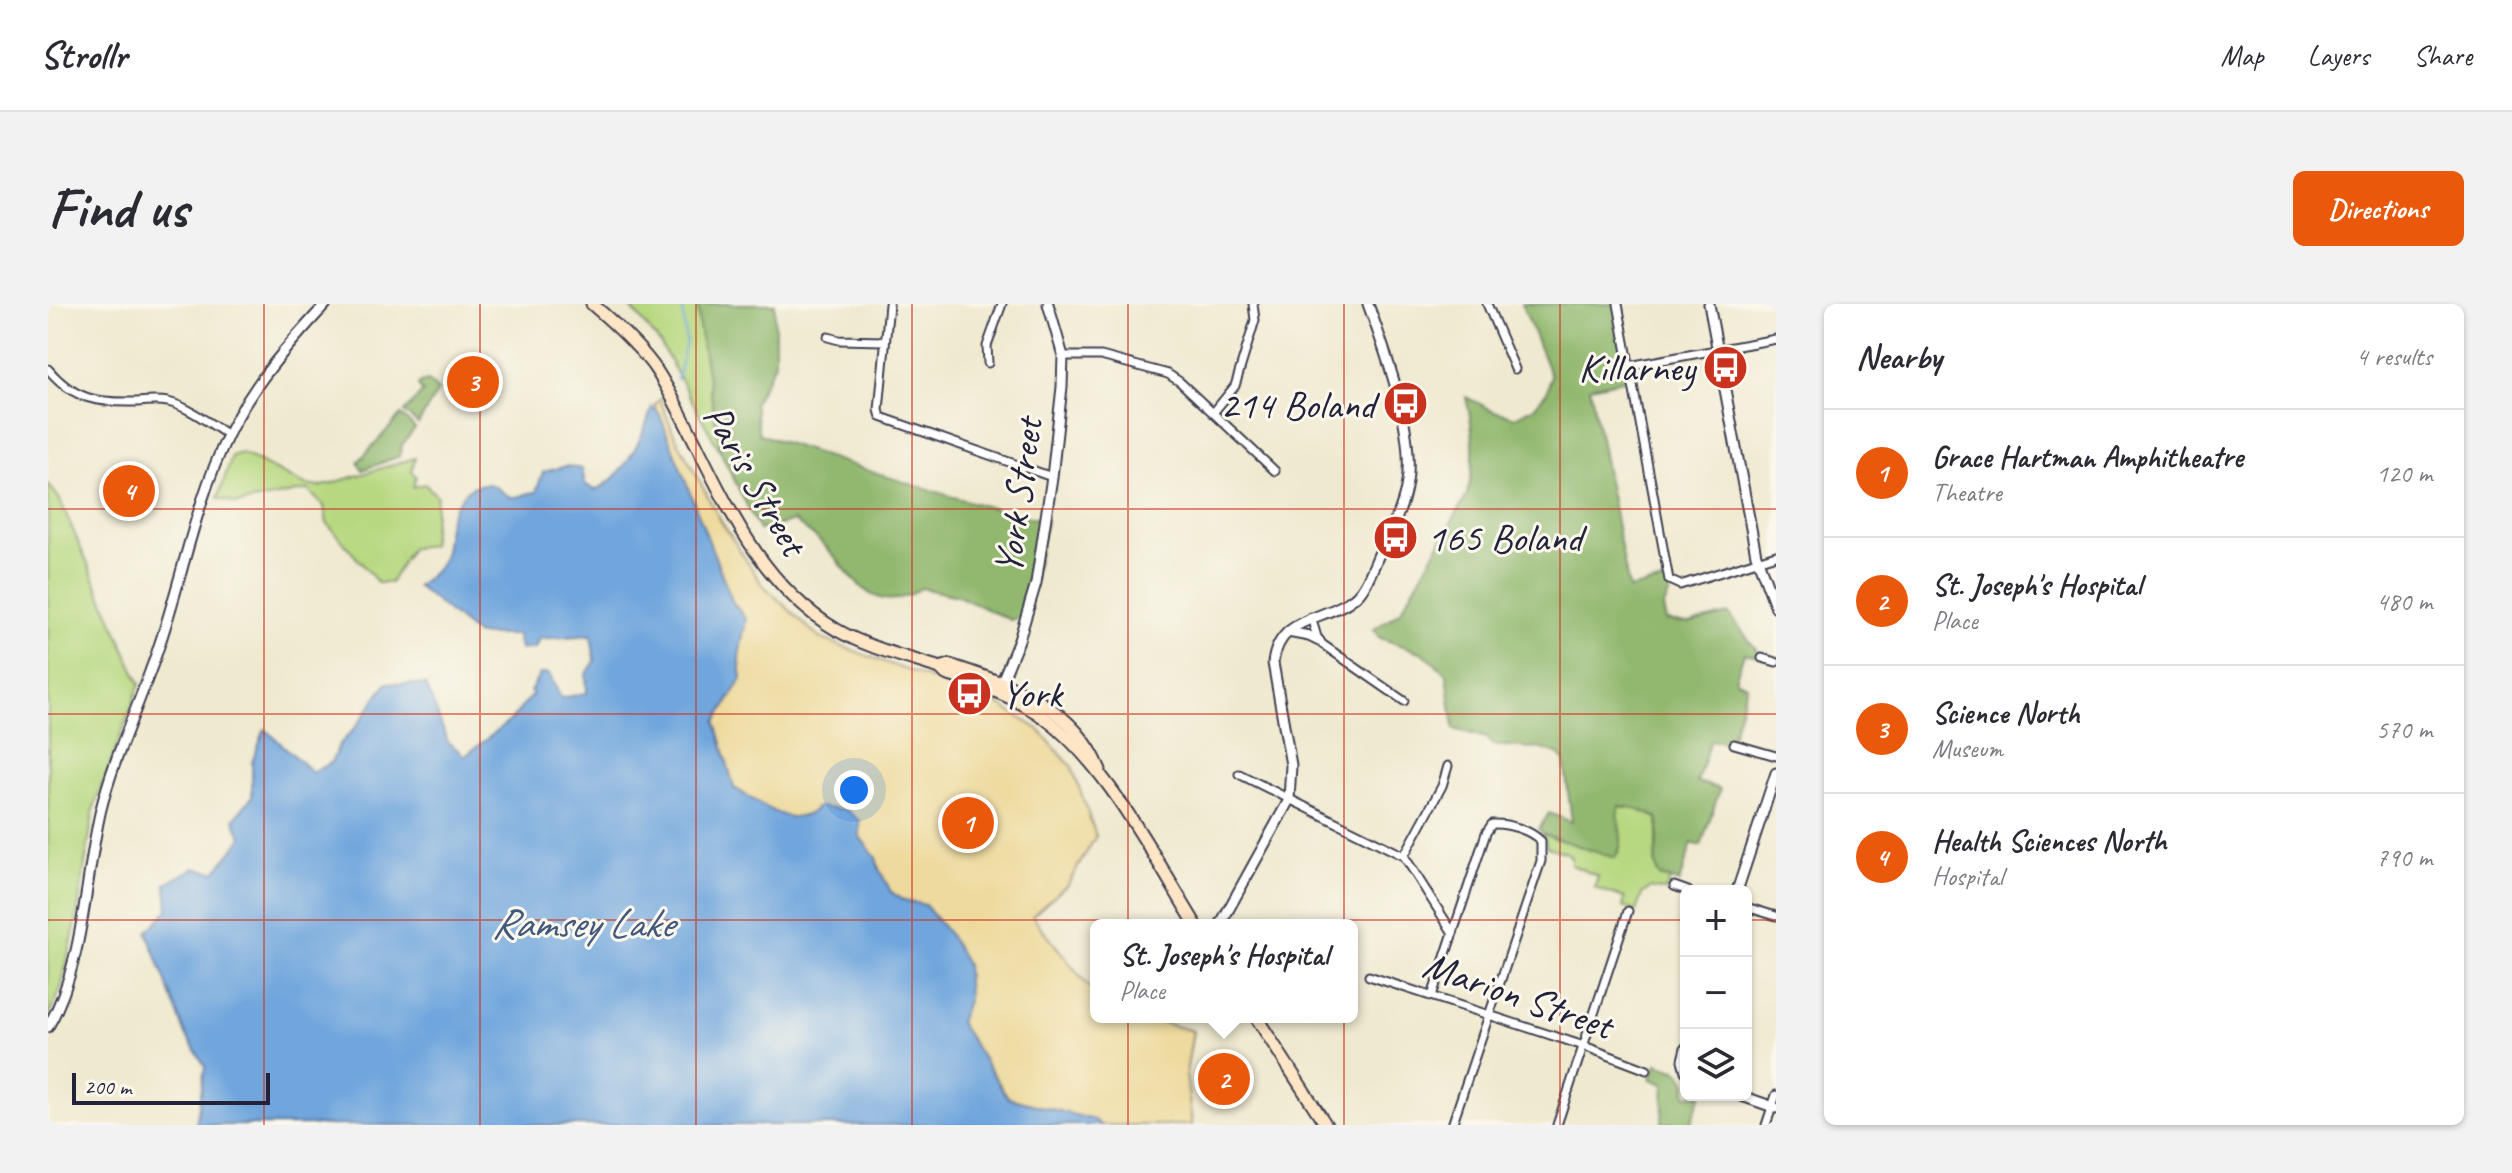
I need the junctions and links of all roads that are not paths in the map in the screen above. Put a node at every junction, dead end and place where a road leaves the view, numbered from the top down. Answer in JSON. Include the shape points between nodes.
{"nodes":[{"id":1,"x":326,"y":304,"type":"edge"},
{"id":2,"x":592,"y":304,"type":"edge"},
{"id":3,"x":889,"y":304,"type":"edge"},
{"id":4,"x":1002,"y":304,"type":"edge"},
{"id":5,"x":1048,"y":304,"type":"edge"},
{"id":6,"x":1253,"y":304,"type":"edge"},
{"id":7,"x":1368,"y":304,"type":"edge"},
{"id":8,"x":1487,"y":304,"type":"edge"},
{"id":9,"x":1618,"y":304,"type":"edge"},
{"id":10,"x":1709,"y":304,"type":"edge"},
{"id":11,"x":828,"y":337,"type":"dead end"},
{"id":12,"x":1776,"y":339,"type":"edge"},
{"id":13,"x":884,"y":341,"type":"junction"},
{"id":14,"x":1717,"y":350,"type":"junction"},
{"id":15,"x":1063,"y":356,"type":"junction"},
{"id":16,"x":988,"y":363,"type":"dead end"},
{"id":17,"x":1629,"y":366,"type":"junction"},
{"id":18,"x":48,"y":369,"type":"edge"},
{"id":19,"x":1515,"y":369,"type":"dead end"},
{"id":20,"x":1213,"y":413,"type":"junction"},
{"id":21,"x":228,"y":435,"type":"junction"},
{"id":22,"x":1275,"y":471,"type":"dead end"},
{"id":23,"x":1052,"y":477,"type":"junction"},
{"id":24,"x":1776,"y":555,"type":"edge"},
{"id":25,"x":1758,"y":560,"type":"junction"},
{"id":26,"x":1776,"y":608,"type":"edge"},
{"id":27,"x":1311,"y":617,"type":"junction"},
{"id":28,"x":1288,"y":632,"type":"junction"},
{"id":29,"x":1319,"y":641,"type":"junction"},
{"id":30,"x":1762,"y":658,"type":"dead end"},
{"id":31,"x":1776,"y":662,"type":"edge"},
{"id":32,"x":1000,"y":687,"type":"junction"},
{"id":33,"x":1404,"y":701,"type":"dead end"},
{"id":34,"x":1734,"y":744,"type":"dead end"},
{"id":35,"x":1776,"y":756,"type":"edge"},
{"id":36,"x":1448,"y":766,"type":"dead end"},
{"id":37,"x":1776,"y":773,"type":"edge"},
{"id":38,"x":1239,"y":774,"type":"dead end"},
{"id":39,"x":1289,"y":800,"type":"junction"},
{"id":40,"x":1404,"y":856,"type":"junction"},
{"id":41,"x":1739,"y":885,"type":"edge"},
{"id":42,"x":1674,"y":886,"type":"dead end"},
{"id":43,"x":1680,"y":888,"type":"edge"},
{"id":44,"x":1752,"y":909,"type":"edge"},
{"id":45,"x":1628,"y":911,"type":"dead end"},
{"id":46,"x":1776,"y":916,"type":"edge"},
{"id":47,"x":1192,"y":919,"type":"edge"},
{"id":48,"x":1223,"y":919,"type":"edge"},
{"id":49,"x":1453,"y":933,"type":"junction"},
{"id":50,"x":1369,"y":976,"type":"dead end"},
{"id":51,"x":1432,"y":996,"type":"junction"},
{"id":52,"x":1489,"y":1015,"type":"junction"},
{"id":53,"x":1260,"y":1023,"type":"edge"},
{"id":54,"x":48,"y":1027,"type":"edge"},
{"id":55,"x":1584,"y":1046,"type":"junction"},
{"id":56,"x":1647,"y":1070,"type":"dead end"},
{"id":57,"x":1776,"y":1095,"type":"edge"},
{"id":58,"x":1752,"y":1099,"type":"edge"},
{"id":59,"x":1774,"y":1107,"type":"edge"},
{"id":60,"x":1326,"y":1125,"type":"edge"},
{"id":61,"x":1452,"y":1125,"type":"edge"},
{"id":62,"x":1557,"y":1125,"type":"edge"},
{"id":63,"x":1766,"y":1125,"type":"edge"}],
"edges":[{"from":1,"to":21,"type":"street","via":[[269,369]]},
{"from":2,"to":32,"type":"main road","name":"Paris Street","via":[[653,364],[737,523],[792,597],[865,642],[940,668],[950,665]]},
{"from":3,"to":13,"type":"street"},
{"from":4,"to":16,"type":"street","via":[[987,346]]},
{"from":5,"to":15,"type":"street","name":"York Street"},
{"from":6,"to":20,"type":"street","via":[[1255,320],[1235,386]]},
{"from":7,"to":27,"type":"street","via":[[1407,433],[1406,488],[1392,530],[1357,596]]},
{"from":8,"to":19,"type":"street"},
{"from":9,"to":17,"type":"street"},
{"from":10,"to":14,"type":"street"},
{"from":11,"to":13,"type":"street"},
{"from":12,"to":14,"type":"street"},
{"from":13,"to":23,"type":"street","via":[[881,417]]},
{"from":14,"to":17,"type":"street"},
{"from":14,"to":25,"type":"street"},
{"from":15,"to":20,"type":"street","via":[[1101,356],[1168,374]]},
{"from":15,"to":23,"type":"street","name":"York Street"},
{"from":17,"to":25,"type":"street","via":[[1667,577],[1672,583],[1686,583]]},
{"from":18,"to":21,"type":"street","via":[[79,396],[167,402]]},
{"from":20,"to":22,"type":"street"},
{"from":21,"to":54,"type":"street","via":[[105,794],[74,956]]},
{"from":23,"to":32,"type":"street","name":"York Street","via":[[1036,583]]},
{"from":24,"to":25,"type":"street"},
{"from":25,"to":26,"type":"street"},
{"from":27,"to":28,"type":"street"},
{"from":27,"to":29,"type":"street"},
{"from":28,"to":29,"type":"street"},
{"from":28,"to":39,"type":"street","via":[[1275,648],[1273,663],[1291,765]]},
{"from":29,"to":33,"type":"street"},
{"from":30,"to":31,"type":"street"},
{"from":32,"to":47,"type":"main road","name":"Paris Street","via":[[1039,700],[1088,744],[1103,778]]},
{"from":34,"to":35,"type":"street"},
{"from":36,"to":40,"type":"street"},
{"from":37,"to":41,"type":"street"},
{"from":38,"to":39,"type":"street"},
{"from":39,"to":40,"type":"street"},
{"from":39,"to":48,"type":"street"},
{"from":40,"to":49,"type":"street"},
{"from":42,"to":43,"type":"street"},
{"from":44,"to":46,"type":"street"},
{"from":45,"to":55,"type":"street"},
{"from":49,"to":51,"type":"street"},
{"from":49,"to":52,"type":"street","via":[[1492,824],[1536,836],[1541,861]]},
{"from":50,"to":51,"type":"street","name":"Marion Street"},
{"from":51,"to":52,"type":"street","name":"Marion Street"},
{"from":52,"to":55,"type":"street","name":"Marion Street"},
{"from":52,"to":61,"type":"street"},
{"from":53,"to":60,"type":"main road"},
{"from":55,"to":56,"type":"street","name":"Marion Street"},
{"from":55,"to":62,"type":"street"},
{"from":57,"to":59,"type":"street"},
{"from":58,"to":59,"type":"street"},
{"from":59,"to":63,"type":"street"}]}
